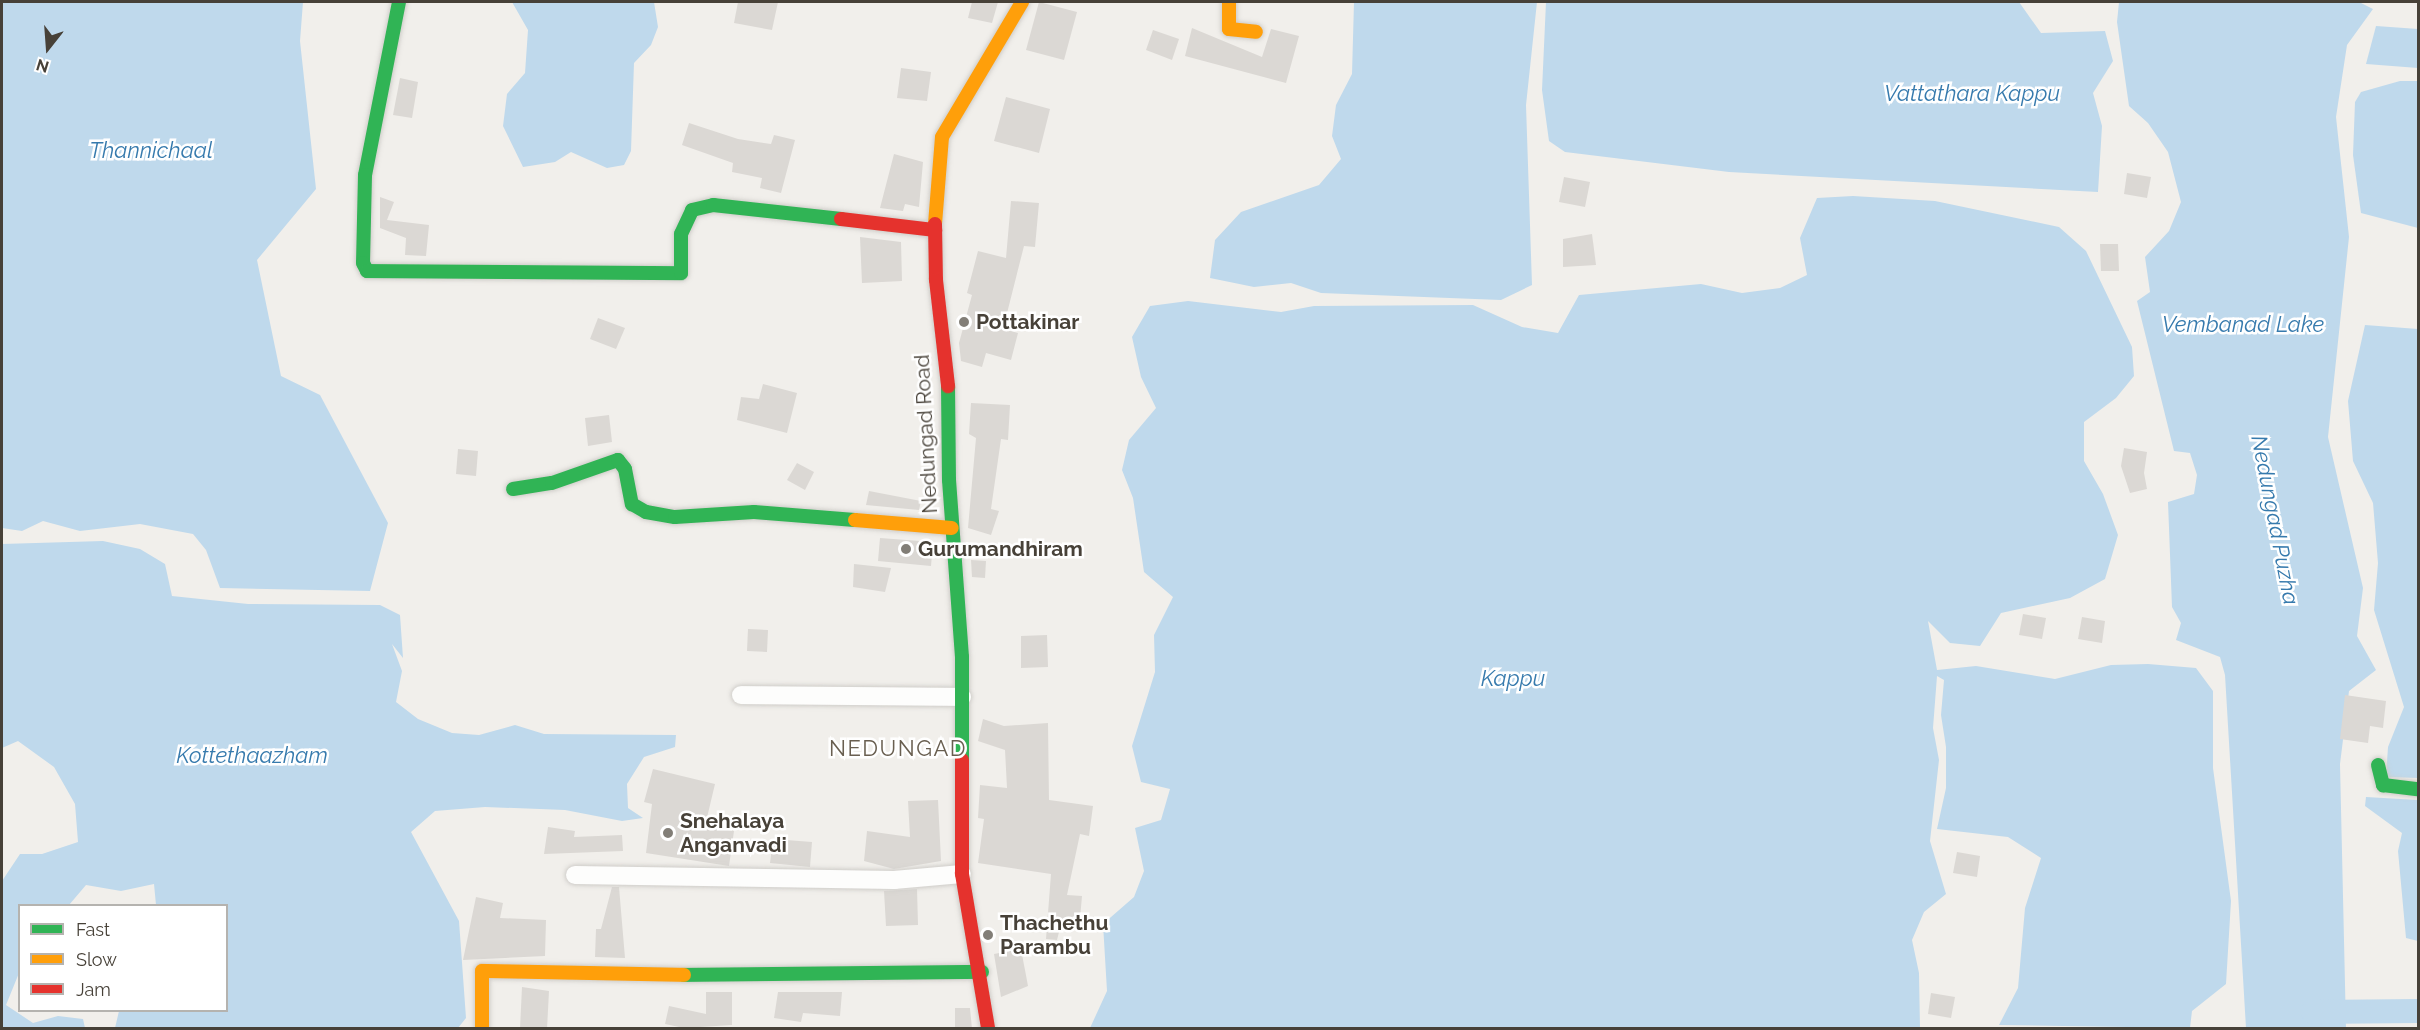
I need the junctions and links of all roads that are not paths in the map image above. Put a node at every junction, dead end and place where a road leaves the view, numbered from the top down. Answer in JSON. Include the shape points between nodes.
{"nodes":[{"id":1,"x":399,"y":2,"type":"edge"},
{"id":2,"x":1022,"y":2,"type":"edge"},
{"id":3,"x":1229,"y":2,"type":"edge"},
{"id":4,"x":1256,"y":32,"type":"dead end"},
{"id":5,"x":935,"y":230,"type":"junction"},
{"id":6,"x":513,"y":489,"type":"dead end"},
{"id":7,"x":952,"y":528,"type":"junction"},
{"id":8,"x":741,"y":695,"type":"dead end"},
{"id":9,"x":962,"y":697,"type":"junction"},
{"id":10,"x":2378,"y":765,"type":"dead end"},
{"id":11,"x":2418,"y":789,"type":"edge"},
{"id":12,"x":575,"y":874,"type":"dead end"},
{"id":13,"x":962,"y":874,"type":"junction"},
{"id":14,"x":982,"y":972,"type":"junction"},
{"id":15,"x":482,"y":1029,"type":"edge"},
{"id":16,"x":988,"y":1029,"type":"edge"}],
"edges":[{"from":1,"to":5,"type":"street","via":[[365,176],[364,269],[397,273],[681,273],[681,234],[692,210],[713,205]]},
{"from":2,"to":5,"type":"street","name":"Nedungad Road","via":[[942,137]]},
{"from":3,"to":4,"type":"street","via":[[1229,29]]},
{"from":5,"to":7,"type":"street","name":"Nedungad Road","via":[[936,280],[950,398]]},
{"from":6,"to":7,"type":"street","via":[[552,483],[618,460],[625,469],[632,504],[646,512],[675,517],[754,512]]},
{"from":7,"to":9,"type":"street","name":"Nedungad Road"},
{"from":8,"to":9,"type":"street"},
{"from":9,"to":13,"type":"street","name":"Nedungad Road"},
{"from":10,"to":11,"type":"street","via":[[2383,785]]},
{"from":12,"to":13,"type":"street","via":[[894,880]]},
{"from":13,"to":14,"type":"street","name":"Nedungad Road"},
{"from":14,"to":15,"type":"street","via":[[807,977],[482,971]]},
{"from":14,"to":16,"type":"street","name":"Nedungad Road"}]}
